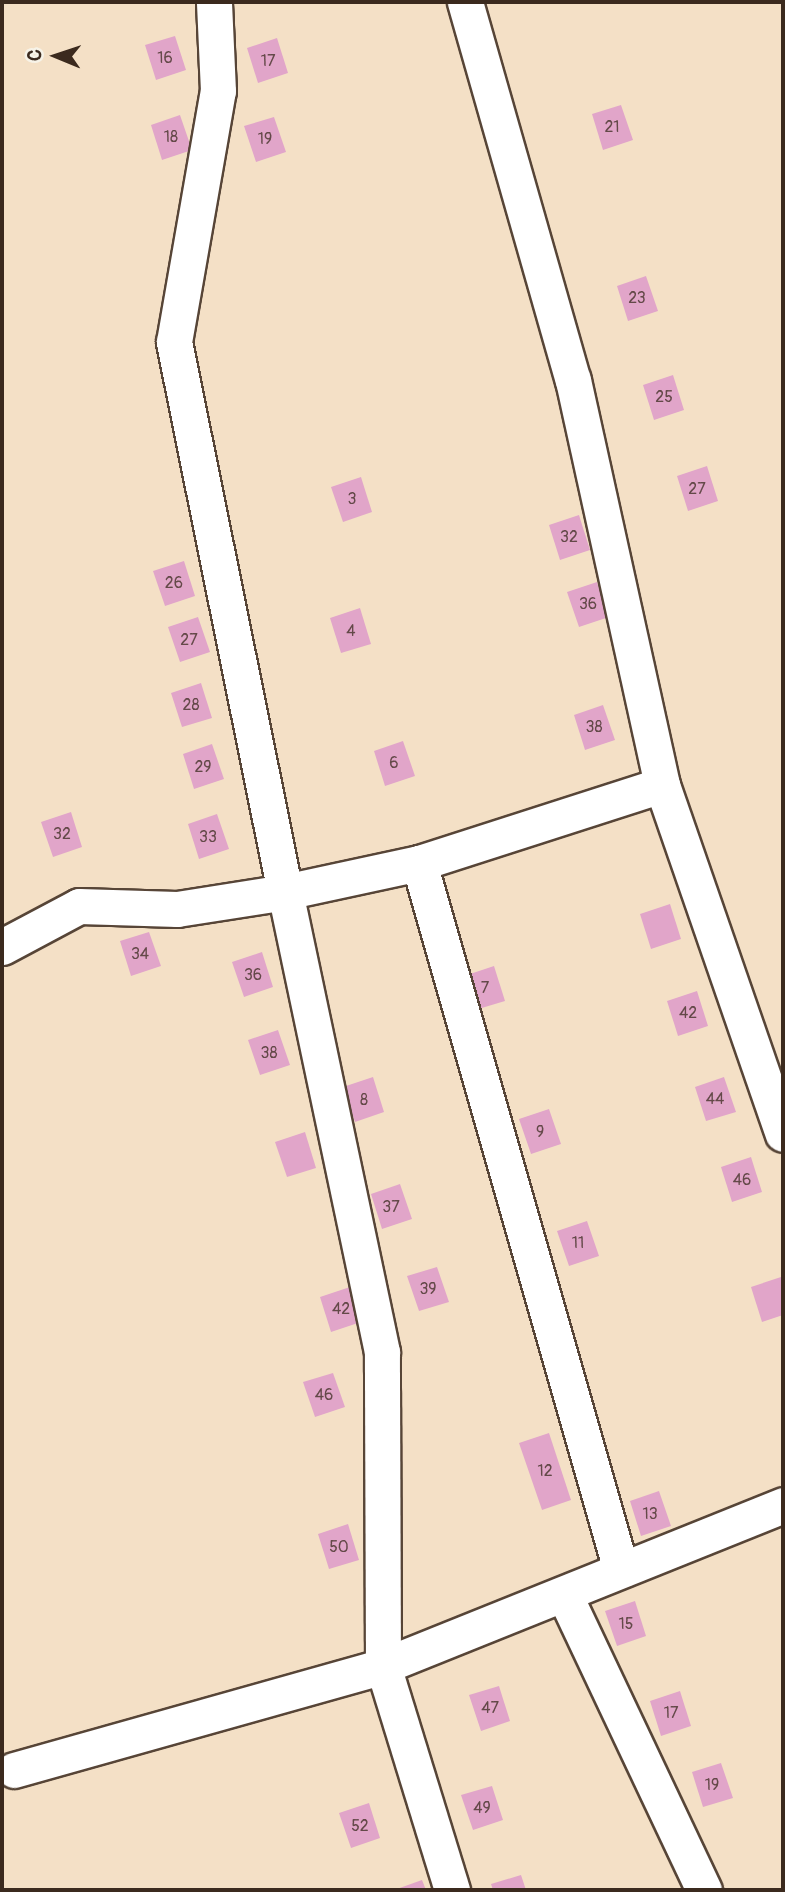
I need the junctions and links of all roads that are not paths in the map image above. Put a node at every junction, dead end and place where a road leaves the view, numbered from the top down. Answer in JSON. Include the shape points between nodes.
{"nodes":[{"id":1,"x":214,"y":2,"type":"edge"},
{"id":2,"x":465,"y":2,"type":"edge"},
{"id":3,"x":662,"y":785,"type":"junction"},
{"id":4,"x":419,"y":863,"type":"junction"},
{"id":5,"x":285,"y":892,"type":"junction"},
{"id":6,"x":2,"y":947,"type":"edge"},
{"id":7,"x":783,"y":1134,"type":"edge"},
{"id":8,"x":783,"y":1505,"type":"edge"},
{"id":9,"x":621,"y":1570,"type":"junction"},
{"id":10,"x":565,"y":1596,"type":"junction"},
{"id":11,"x":383,"y":1666,"type":"junction"},
{"id":12,"x":14,"y":1770,"type":"dead end"},
{"id":13,"x":452,"y":1890,"type":"edge"},
{"id":14,"x":704,"y":1890,"type":"edge"}],
"edges":[{"from":1,"to":5,"type":"street","via":[[218,91],[174,342]]},
{"from":2,"to":3,"type":"street","via":[[573,380]]},
{"from":3,"to":4,"type":"street"},
{"from":3,"to":7,"type":"street"},
{"from":4,"to":5,"type":"street"},
{"from":4,"to":9,"type":"street"},
{"from":5,"to":6,"type":"street","via":[[177,909],[79,906]]},
{"from":5,"to":11,"type":"street","via":[[383,1352]]},
{"from":8,"to":9,"type":"street"},
{"from":9,"to":10,"type":"street"},
{"from":10,"to":11,"type":"street"},
{"from":10,"to":14,"type":"street"},
{"from":11,"to":12,"type":"street"},
{"from":11,"to":13,"type":"street"}]}
